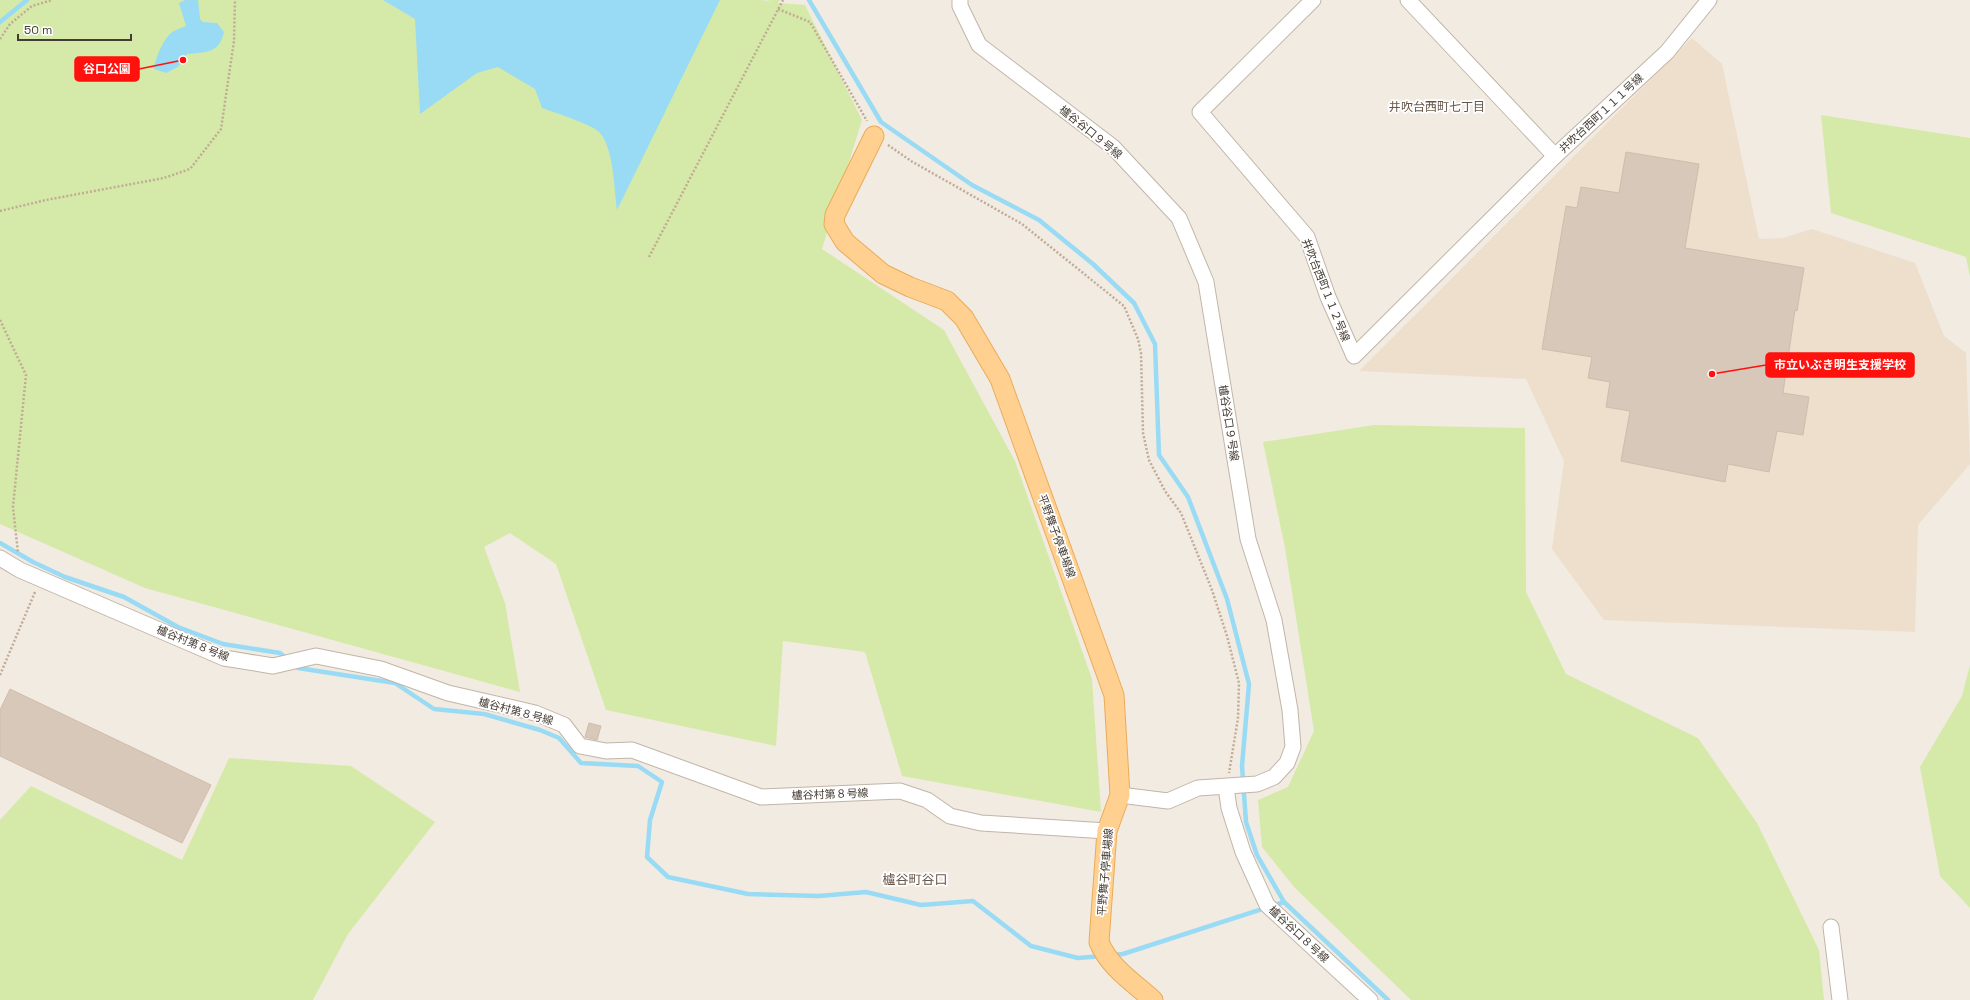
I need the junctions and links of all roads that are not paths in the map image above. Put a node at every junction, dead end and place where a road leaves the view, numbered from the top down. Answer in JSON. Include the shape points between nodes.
{"nodes":[{"id":1,"x":960,"y":0,"type":"edge"},
{"id":2,"x":1313,"y":0,"type":"edge"},
{"id":3,"x":1408,"y":0,"type":"edge"},
{"id":4,"x":1709,"y":0,"type":"edge"},
{"id":5,"x":874,"y":136,"type":"road end"},
{"id":6,"x":1555,"y":156,"type":"junction"},
{"id":7,"x":0,"y":558,"type":"edge"},
{"id":8,"x":1232,"y":786,"type":"junction"},
{"id":9,"x":1120,"y":796,"type":"junction"},
{"id":10,"x":1107,"y":831,"type":"junction"},
{"id":11,"x":1831,"y":927,"type":"dead end"},
{"id":12,"x":1153,"y":1000,"type":"edge"},
{"id":13,"x":1370,"y":1000,"type":"edge"},
{"id":14,"x":1840,"y":1000,"type":"edge"}],
"edges":[{"from":1,"to":8,"type":"street","name":"櫨谷谷口９号線","via":[[960,6],[980,45],[1113,147],[1179,218],[1206,282],[1248,539],[1274,620],[1290,710],[1293,747],[1287,764],[1274,777],[1254,784]]},
{"from":2,"to":6,"type":"street","name":"井吹台西町１１２号線","via":[[1200,112],[1307,237],[1328,297],[1354,356]]},
{"from":3,"to":6,"type":"street","name":"井吹台西町１１１号線"},
{"from":4,"to":6,"type":"street","name":"井吹台西町１１１号線","via":[[1667,52]]},
{"from":5,"to":9,"type":"main road","name":"平野舞子停車場線","via":[[838,209],[834,224],[845,242],[883,274],[947,301],[964,318],[1000,379],[1114,695]]},
{"from":7,"to":10,"type":"street","name":"櫨谷村第８号線","via":[[20,570],[224,658],[273,666],[316,656],[382,668],[448,693],[535,713],[564,725],[580,746],[606,751],[632,750],[761,797],[900,791],[927,800],[950,816],[981,823]]},
{"from":8,"to":9,"type":"street","name":"櫨谷谷口９号線","via":[[1198,788],[1168,802]]},
{"from":8,"to":13,"type":"street","name":"櫨谷谷口８号線","via":[[1229,808],[1243,852],[1267,905]]},
{"from":9,"to":10,"type":"main road","name":"平野舞子停車場線"},
{"from":10,"to":12,"type":"main road","name":"平野舞子停車場線","via":[[1099,942],[1106,957]]},
{"from":11,"to":14,"type":"street"}]}
